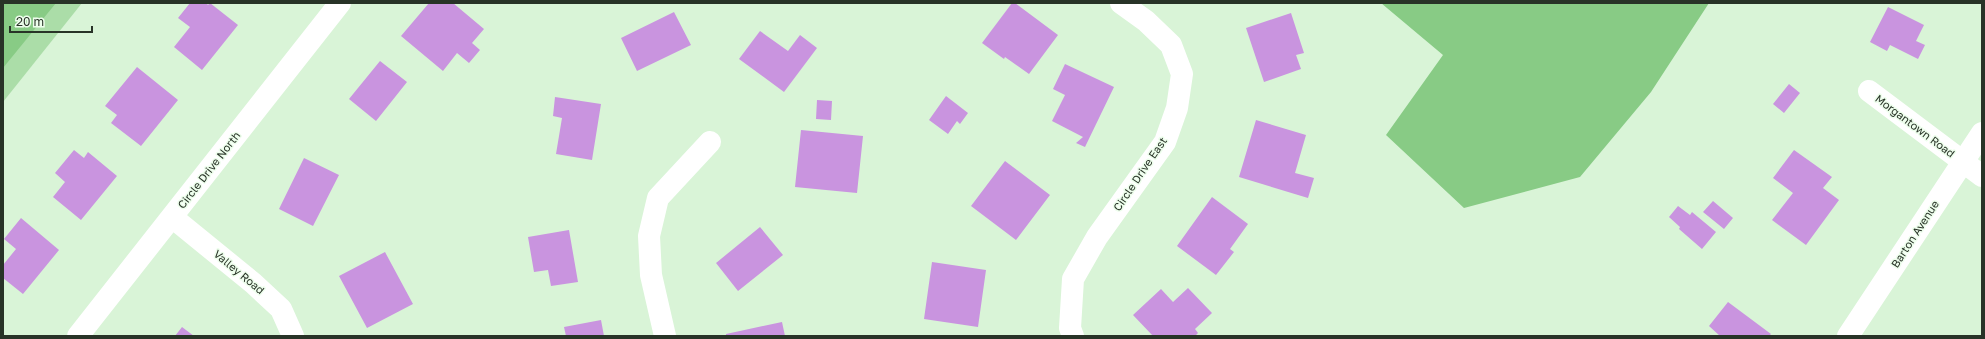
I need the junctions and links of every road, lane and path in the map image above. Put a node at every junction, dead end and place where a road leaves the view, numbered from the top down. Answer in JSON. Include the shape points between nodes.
{"nodes":[{"id":1,"x":340,"y":3,"type":"edge"},
{"id":2,"x":1121,"y":3,"type":"edge"},
{"id":3,"x":1868,"y":91,"type":"dead end"},
{"id":4,"x":1982,"y":133,"type":"edge"},
{"id":5,"x":710,"y":142,"type":"dead end"},
{"id":6,"x":1962,"y":162,"type":"junction"},
{"id":7,"x":1982,"y":176,"type":"edge"},
{"id":8,"x":172,"y":217,"type":"junction"},
{"id":9,"x":78,"y":336,"type":"edge"},
{"id":10,"x":293,"y":336,"type":"edge"},
{"id":11,"x":665,"y":336,"type":"edge"},
{"id":12,"x":1073,"y":336,"type":"edge"},
{"id":13,"x":1848,"y":336,"type":"edge"}],
"edges":[{"from":1,"to":8,"type":"street","name":"Circle Drive North"},
{"from":2,"to":12,"type":"street","name":"Circle Drive East","via":[[1146,21],[1171,45],[1182,74],[1177,108],[1165,142],[1097,237],[1073,278],[1070,328]]},
{"from":3,"to":6,"type":"street","name":"Morgantown Road"},
{"from":4,"to":6,"type":"street","name":"Barton Avenue"},
{"from":5,"to":11,"type":"street","via":[[658,198],[649,236],[651,275]]},
{"from":6,"to":7,"type":"street","name":"Morgantown Road"},
{"from":6,"to":13,"type":"street","name":"Barton Avenue"},
{"from":8,"to":9,"type":"street","name":"Circle Drive North"},
{"from":8,"to":10,"type":"street","name":"Valley Road","via":[[281,309]]}]}
